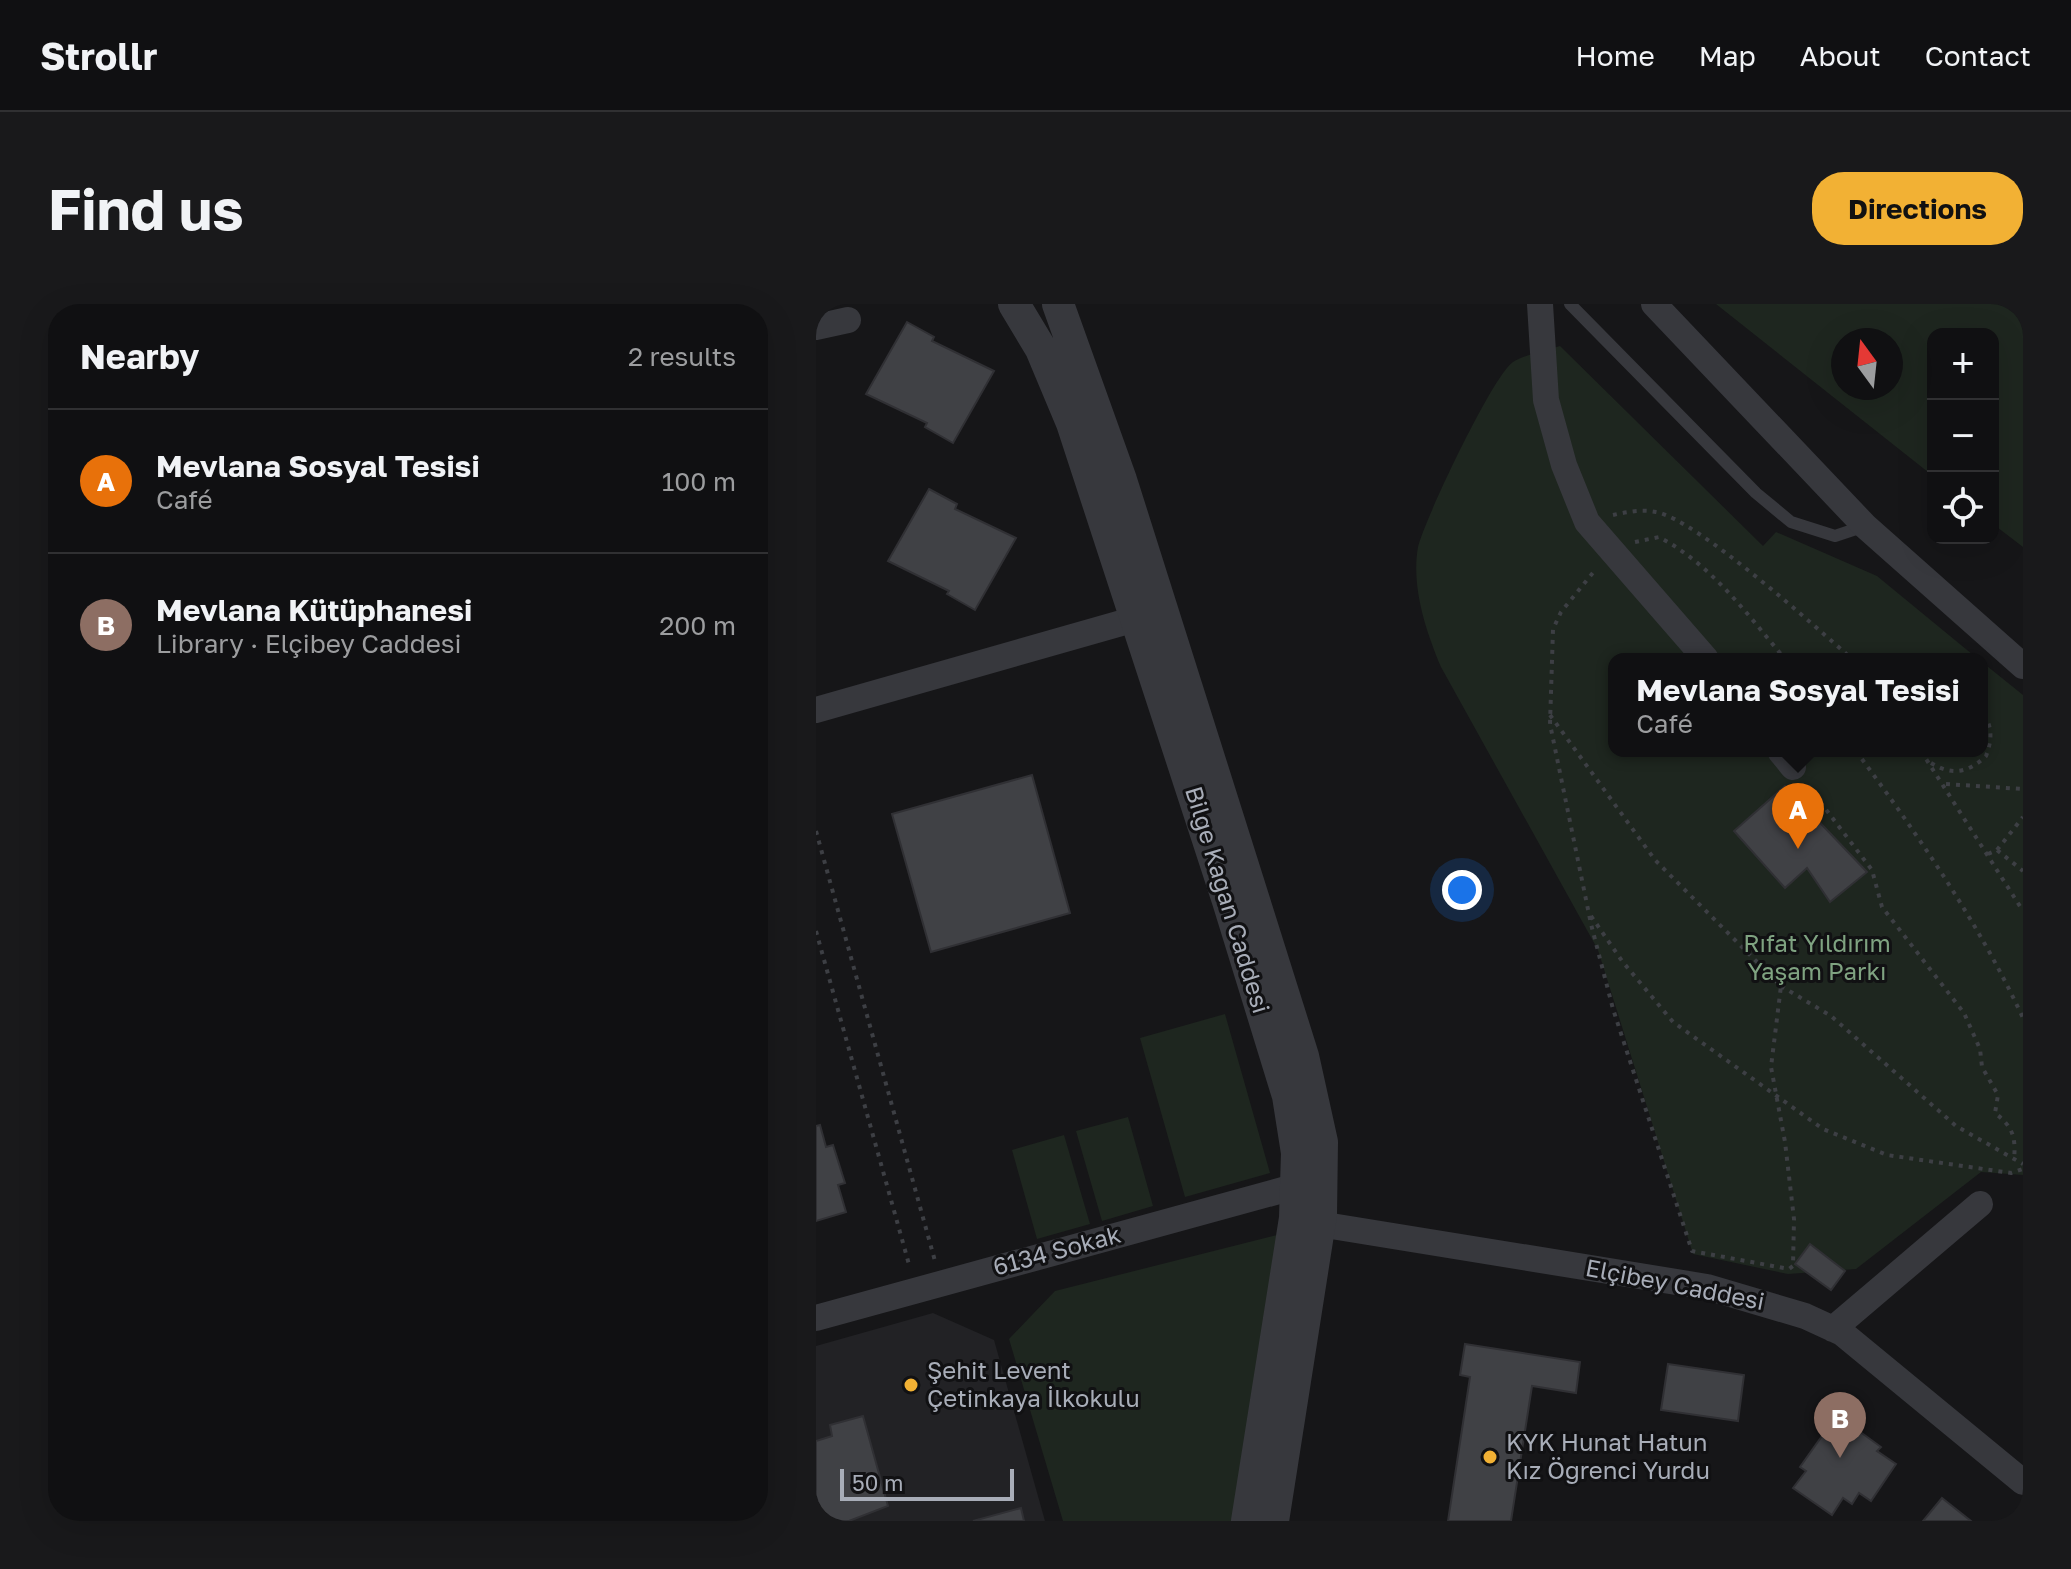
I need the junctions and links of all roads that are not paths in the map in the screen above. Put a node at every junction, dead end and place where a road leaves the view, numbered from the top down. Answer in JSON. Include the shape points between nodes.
{"nodes":[{"id":1,"x":1014,"y":304,"type":"edge"},
{"id":2,"x":1058,"y":304,"type":"edge"},
{"id":3,"x":1540,"y":304,"type":"edge"},
{"id":4,"x":1570,"y":304,"type":"edge"},
{"id":5,"x":1654,"y":304,"type":"edge"},
{"id":6,"x":848,"y":320,"type":"dead end"},
{"id":7,"x":816,"y":327,"type":"edge"},
{"id":8,"x":1865,"y":526,"type":"junction"},
{"id":9,"x":1139,"y":618,"type":"junction"},
{"id":10,"x":1701,"y":653,"type":"edge"},
{"id":11,"x":2023,"y":666,"type":"edge"},
{"id":12,"x":816,"y":710,"type":"edge"},
{"id":13,"x":1297,"y":1186,"type":"junction"},
{"id":14,"x":1980,"y":1204,"type":"dead end"},
{"id":15,"x":1319,"y":1224,"type":"junction"},
{"id":16,"x":816,"y":1318,"type":"edge"},
{"id":17,"x":1833,"y":1329,"type":"junction"},
{"id":18,"x":2023,"y":1482,"type":"edge"},
{"id":19,"x":1247,"y":1521,"type":"edge"},
{"id":20,"x":1273,"y":1521,"type":"edge"}],
"edges":[{"from":1,"to":9,"type":"street","name":"Bilge Kağan Caddesi","via":[[1058,386]]},
{"from":2,"to":15,"type":"street","name":"Bilge Kağan Caddesi","via":[[1121,480],[1303,1056],[1322,1142]]},
{"from":3,"to":10,"type":"street","via":[[1546,400],[1587,522]]},
{"from":4,"to":8,"type":"lane","via":[[1791,522],[1835,536]]},
{"from":5,"to":8,"type":"street"},
{"from":6,"to":7,"type":"street"},
{"from":8,"to":11,"type":"street"},
{"from":9,"to":12,"type":"street"},
{"from":9,"to":13,"type":"street","name":"Bilge Kağan Caddesi","via":[[1288,1096]]},
{"from":13,"to":16,"type":"street","name":"6134 Sokak"},
{"from":13,"to":19,"type":"street","name":"Bilge Kağan Caddesi"},
{"from":14,"to":17,"type":"street"},
{"from":15,"to":17,"type":"street","name":"Elçibey Caddesi","via":[[1707,1287],[1767,1302]]},
{"from":15,"to":20,"type":"street","name":"Bilge Kağan Caddesi"},
{"from":17,"to":18,"type":"street","name":"Elçibey Caddesi"}]}
